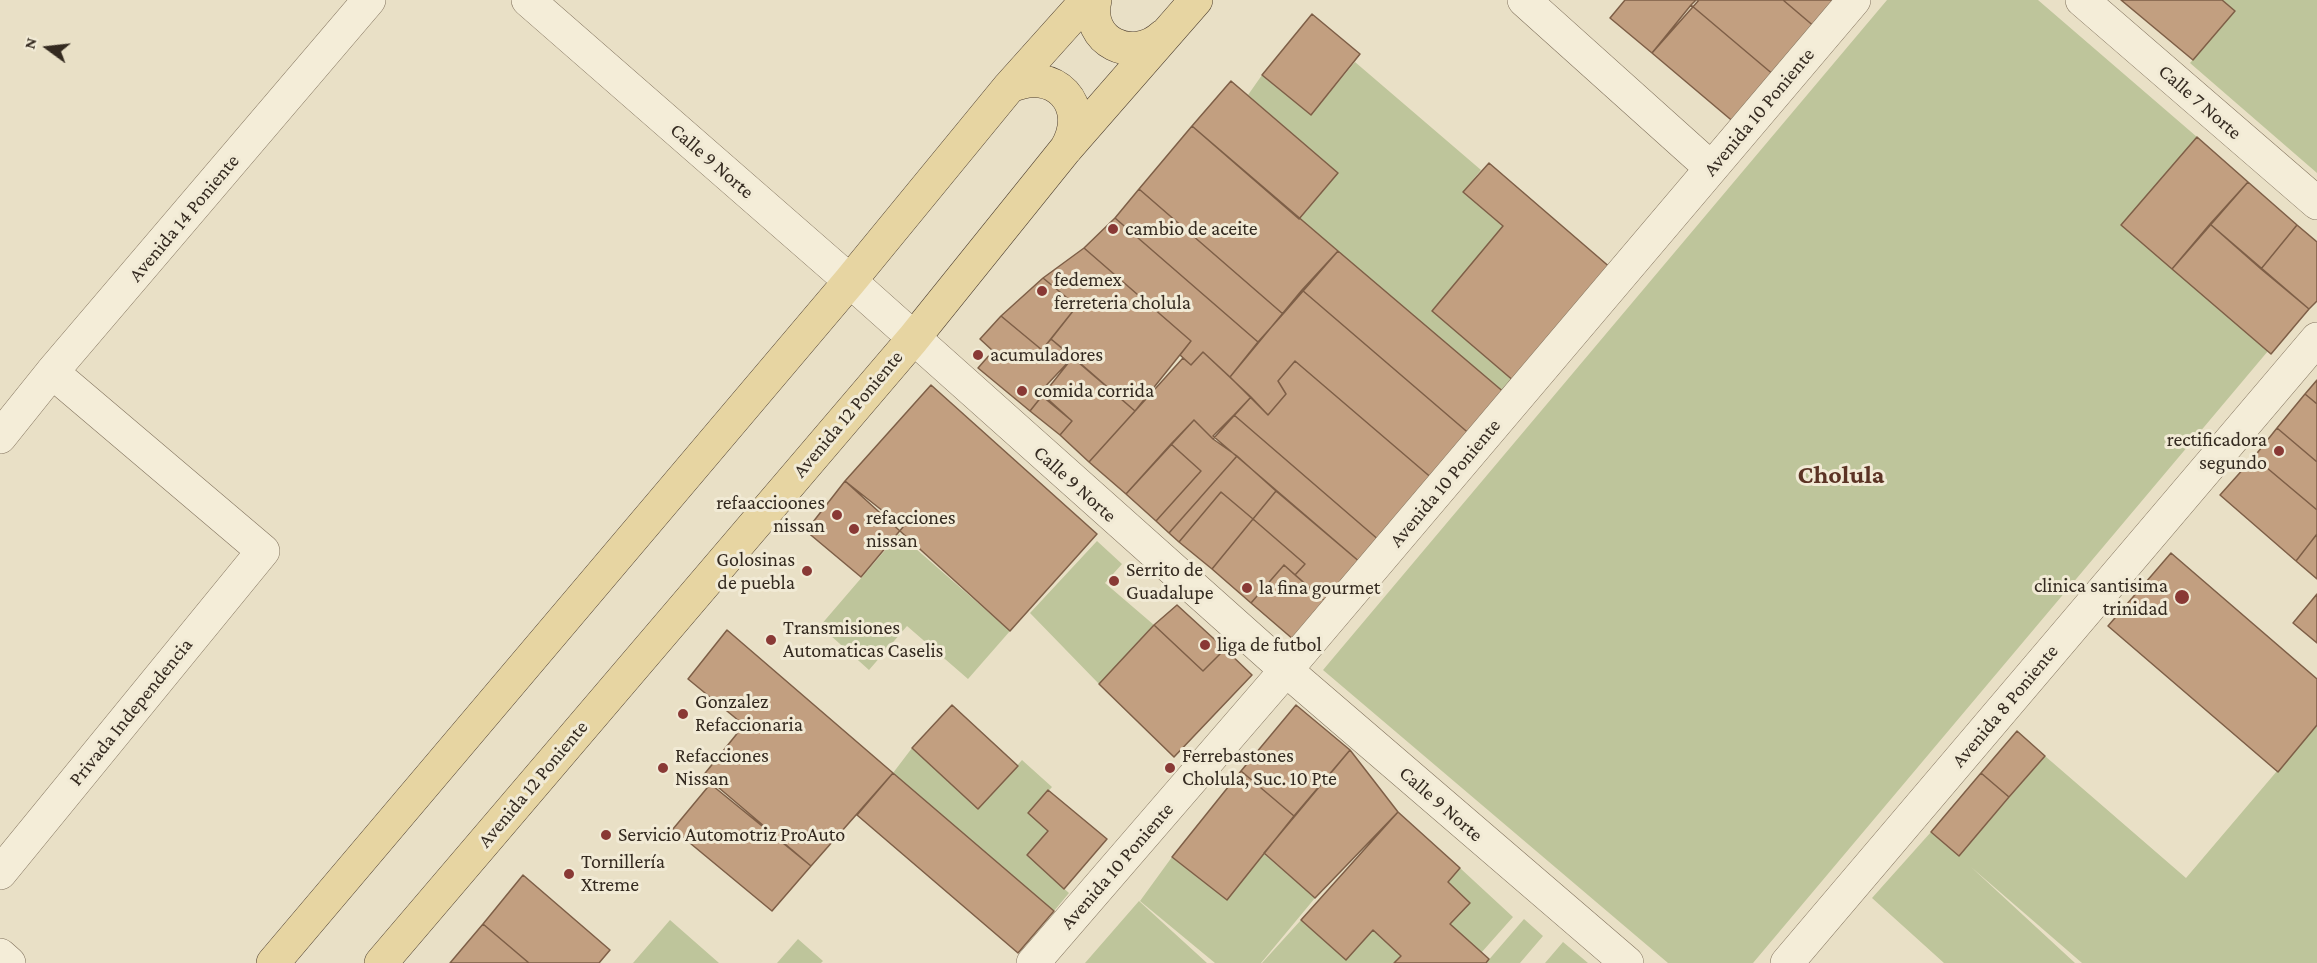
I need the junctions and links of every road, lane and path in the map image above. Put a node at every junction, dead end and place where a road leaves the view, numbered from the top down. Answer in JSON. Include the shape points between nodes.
{"nodes":[{"id":1,"x":369,"y":0,"type":"edge"},
{"id":2,"x":528,"y":0,"type":"edge"},
{"id":3,"x":1088,"y":0,"type":"edge"},
{"id":4,"x":1095,"y":0,"type":"edge"},
{"id":5,"x":1196,"y":0,"type":"edge"},
{"id":6,"x":1524,"y":0,"type":"edge"},
{"id":7,"x":1854,"y":0,"type":"edge"},
{"id":8,"x":2082,"y":0,"type":"edge"},
{"id":9,"x":1165,"y":34,"type":"junction"},
{"id":10,"x":1009,"y":87,"type":"junction"},
{"id":11,"x":1065,"y":150,"type":"junction"},
{"id":12,"x":1711,"y":168,"type":"junction"},
{"id":13,"x":2317,"y":204,"type":"edge"},
{"id":14,"x":850,"y":281,"type":"junction"},
{"id":15,"x":913,"y":339,"type":"junction"},
{"id":16,"x":2317,"y":339,"type":"edge"},
{"id":17,"x":52,"y":372,"type":"junction"},
{"id":18,"x":0,"y":437,"type":"edge"},
{"id":19,"x":1286,"y":670,"type":"junction"},
{"id":20,"x":0,"y":873,"type":"edge"},
{"id":21,"x":0,"y":956,"type":"edge"},
{"id":22,"x":9,"y":963,"type":"edge"},
{"id":23,"x":273,"y":963,"type":"edge"},
{"id":24,"x":381,"y":963,"type":"edge"},
{"id":25,"x":1033,"y":963,"type":"edge"},
{"id":26,"x":1627,"y":963,"type":"edge"},
{"id":27,"x":1786,"y":963,"type":"edge"}],
"edges":[{"from":1,"to":17,"type":"street","name":"Avenida 14 Poniente"},
{"from":2,"to":14,"type":"street","name":"Calle 9 Norte"},
{"from":3,"to":10,"type":"main road"},
{"from":4,"to":9,"type":"main road","via":[[1098,29],[1117,46],[1143,49]]},
{"from":5,"to":9,"type":"main road","name":"Avenida 12 Poniente"},
{"from":6,"to":12,"type":"street"},
{"from":7,"to":12,"type":"street","name":"Avenida 10 Poniente"},
{"from":8,"to":13,"type":"street","name":"Calle 7 Norte"},
{"from":9,"to":11,"type":"main road","name":"Avenida 12 Poniente"},
{"from":10,"to":11,"type":"main road","via":[[1036,79],[1061,90],[1075,113],[1075,126]]},
{"from":10,"to":14,"type":"main road"},
{"from":11,"to":15,"type":"main road","name":"Avenida 12 Poniente"},
{"from":12,"to":19,"type":"street","name":"Avenida 10 Poniente"},
{"from":14,"to":15,"type":"street","name":"Calle 9 Norte"},
{"from":14,"to":23,"type":"main road"},
{"from":15,"to":19,"type":"street","name":"Calle 9 Norte"},
{"from":15,"to":24,"type":"main road","name":"Avenida 12 Poniente"},
{"from":16,"to":27,"type":"street","name":"Avenida 8 Poniente"},
{"from":17,"to":18,"type":"street","name":"Avenida 14 Poniente"},
{"from":17,"to":20,"type":"street","name":"Privada Independencia","via":[[263,551]]},
{"from":19,"to":25,"type":"street","name":"Avenida 10 Poniente"},
{"from":19,"to":26,"type":"street","name":"Calle 9 Norte"},
{"from":21,"to":22,"type":"street"}]}
